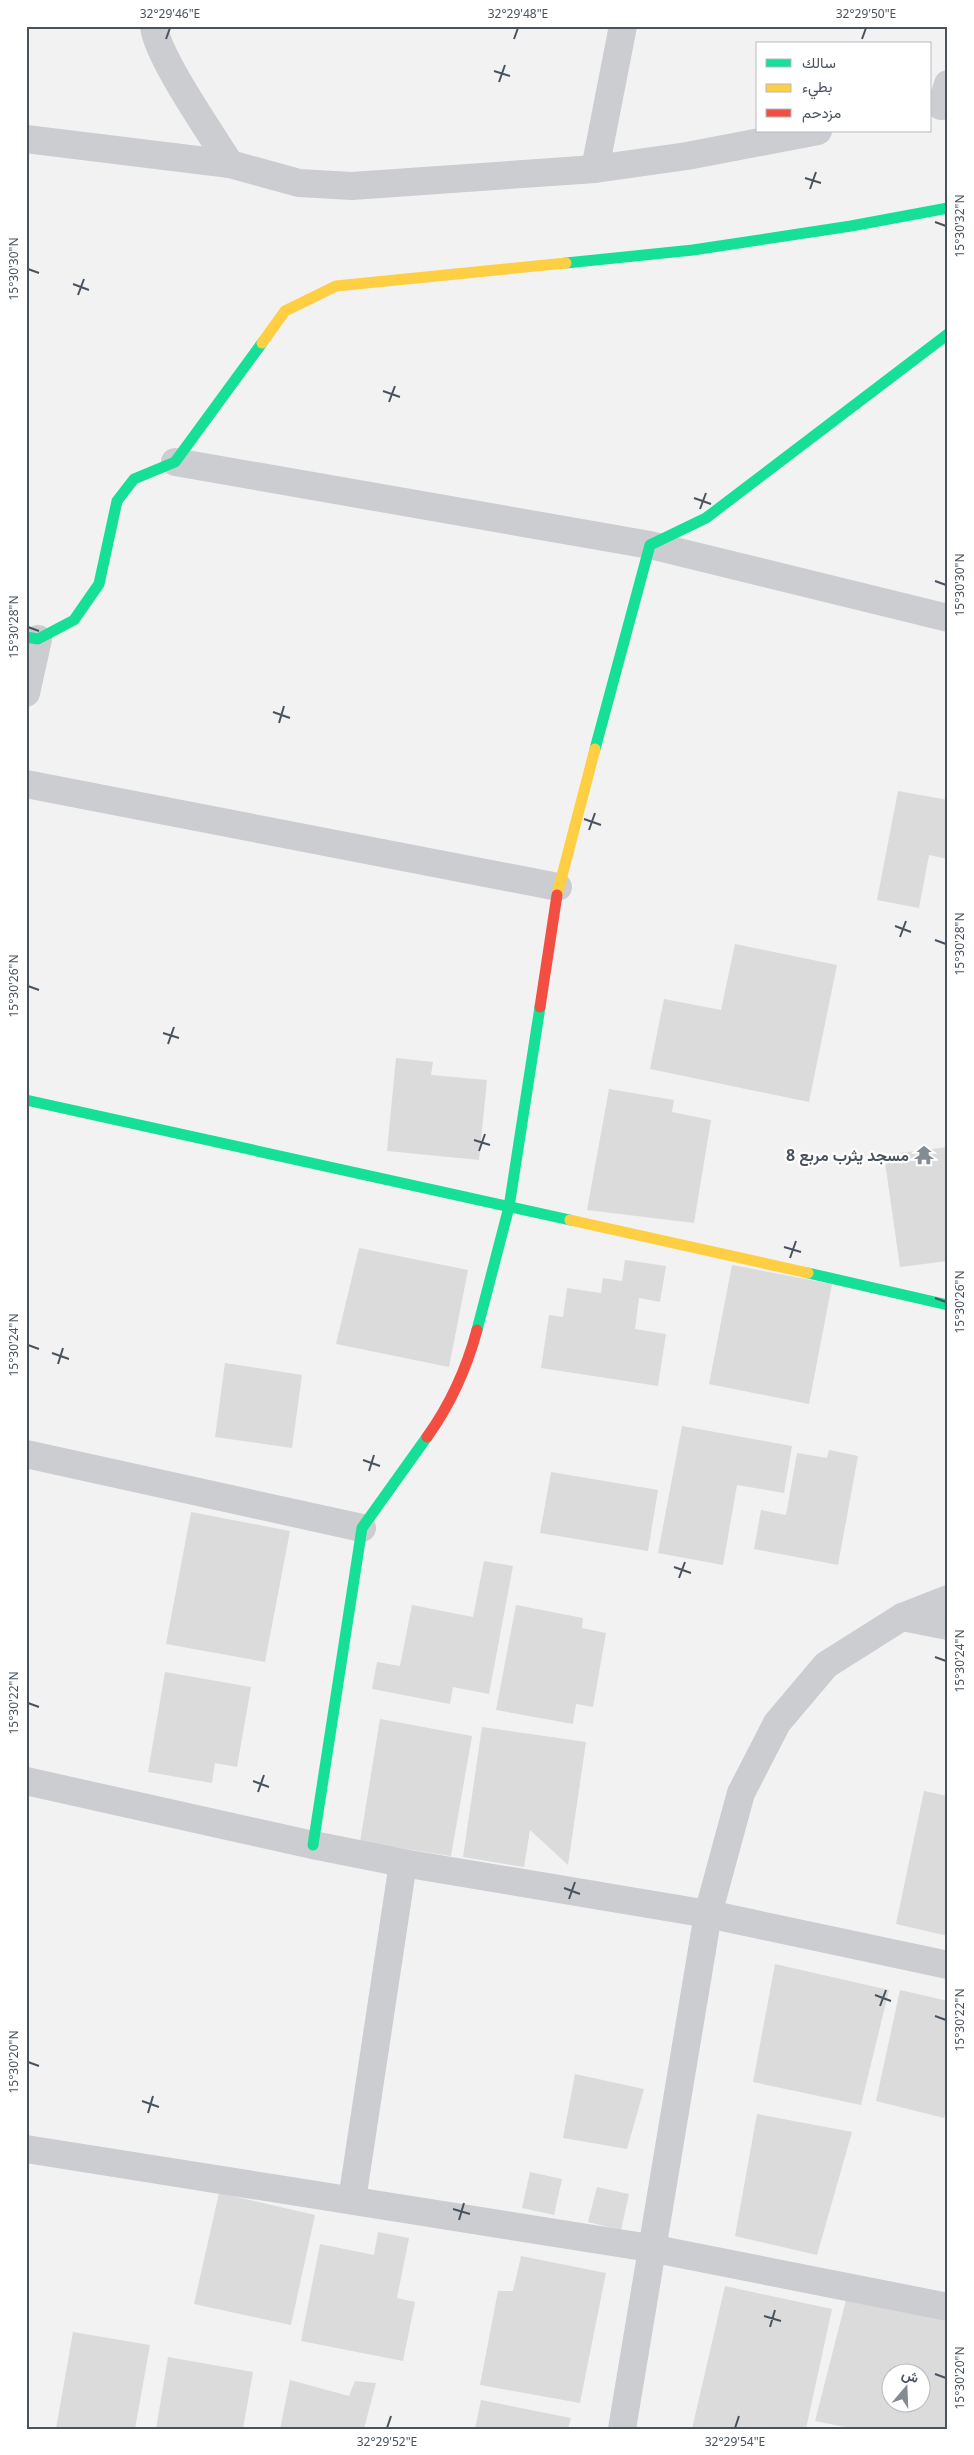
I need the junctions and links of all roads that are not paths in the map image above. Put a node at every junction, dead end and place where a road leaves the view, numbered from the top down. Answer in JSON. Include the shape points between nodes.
{"nodes":[{"id":1,"x":154,"y":26,"type":"edge"},
{"id":2,"x":623,"y":26,"type":"edge"},
{"id":3,"x":813,"y":132,"type":"edge"},
{"id":4,"x":26,"y":139,"type":"edge"},
{"id":5,"x":230,"y":164,"type":"junction"},
{"id":6,"x":595,"y":169,"type":"junction"},
{"id":7,"x":948,"y":208,"type":"edge"},
{"id":8,"x":948,"y":334,"type":"edge"},
{"id":9,"x":175,"y":462,"type":"junction"},
{"id":10,"x":650,"y":545,"type":"junction"},
{"id":11,"x":948,"y":618,"type":"edge"},
{"id":12,"x":32,"y":638,"type":"edge"},
{"id":13,"x":26,"y":693,"type":"edge"},
{"id":14,"x":26,"y":784,"type":"edge"},
{"id":15,"x":558,"y":887,"type":"junction"},
{"id":16,"x":26,"y":1100,"type":"edge"},
{"id":17,"x":509,"y":1207,"type":"junction"},
{"id":18,"x":948,"y":1305,"type":"edge"},
{"id":19,"x":26,"y":1454,"type":"edge"},
{"id":20,"x":362,"y":1528,"type":"junction"},
{"id":21,"x":948,"y":1599,"type":"edge"},
{"id":22,"x":902,"y":1617,"type":"junction"},
{"id":23,"x":948,"y":1626,"type":"edge"},
{"id":24,"x":26,"y":1781,"type":"edge"},
{"id":25,"x":313,"y":1846,"type":"junction"},
{"id":26,"x":403,"y":1863,"type":"junction"},
{"id":27,"x":708,"y":1914,"type":"junction"},
{"id":28,"x":948,"y":1965,"type":"edge"},
{"id":29,"x":26,"y":2149,"type":"edge"},
{"id":30,"x":352,"y":2200,"type":"junction"},
{"id":31,"x":650,"y":2248,"type":"junction"},
{"id":32,"x":948,"y":2307,"type":"edge"},
{"id":33,"x":622,"y":2429,"type":"edge"}],
"edges":[{"from":1,"to":5,"type":"street","via":[[155,36],[181,85]]},
{"from":2,"to":6,"type":"street"},
{"from":3,"to":6,"type":"street","via":[[687,156]]},
{"from":4,"to":5,"type":"street"},
{"from":5,"to":6,"type":"street","via":[[299,183],[352,186]]},
{"from":7,"to":9,"type":"street","via":[[693,250],[336,286],[285,311]]},
{"from":8,"to":10,"type":"street","via":[[706,518]]},
{"from":9,"to":10,"type":"street"},
{"from":9,"to":12,"type":"street","via":[[134,479],[117,501],[98,584],[74,620]]},
{"from":10,"to":11,"type":"street"},
{"from":10,"to":15,"type":"street"},
{"from":12,"to":13,"type":"street"},
{"from":14,"to":15,"type":"street"},
{"from":15,"to":17,"type":"street"},
{"from":16,"to":17,"type":"street"},
{"from":17,"to":18,"type":"street"},
{"from":17,"to":20,"type":"street","via":[[472,1350],[442,1416]]},
{"from":19,"to":20,"type":"street"},
{"from":20,"to":25,"type":"street"},
{"from":21,"to":22,"type":"street"},
{"from":22,"to":23,"type":"street"},
{"from":22,"to":27,"type":"street","via":[[826,1665],[777,1723],[741,1793]]},
{"from":24,"to":25,"type":"street"},
{"from":25,"to":26,"type":"street"},
{"from":26,"to":27,"type":"street"},
{"from":26,"to":30,"type":"street"},
{"from":27,"to":28,"type":"street"},
{"from":27,"to":31,"type":"street"},
{"from":29,"to":30,"type":"street"},
{"from":30,"to":31,"type":"street"},
{"from":31,"to":32,"type":"street"},
{"from":31,"to":33,"type":"street"}]}
